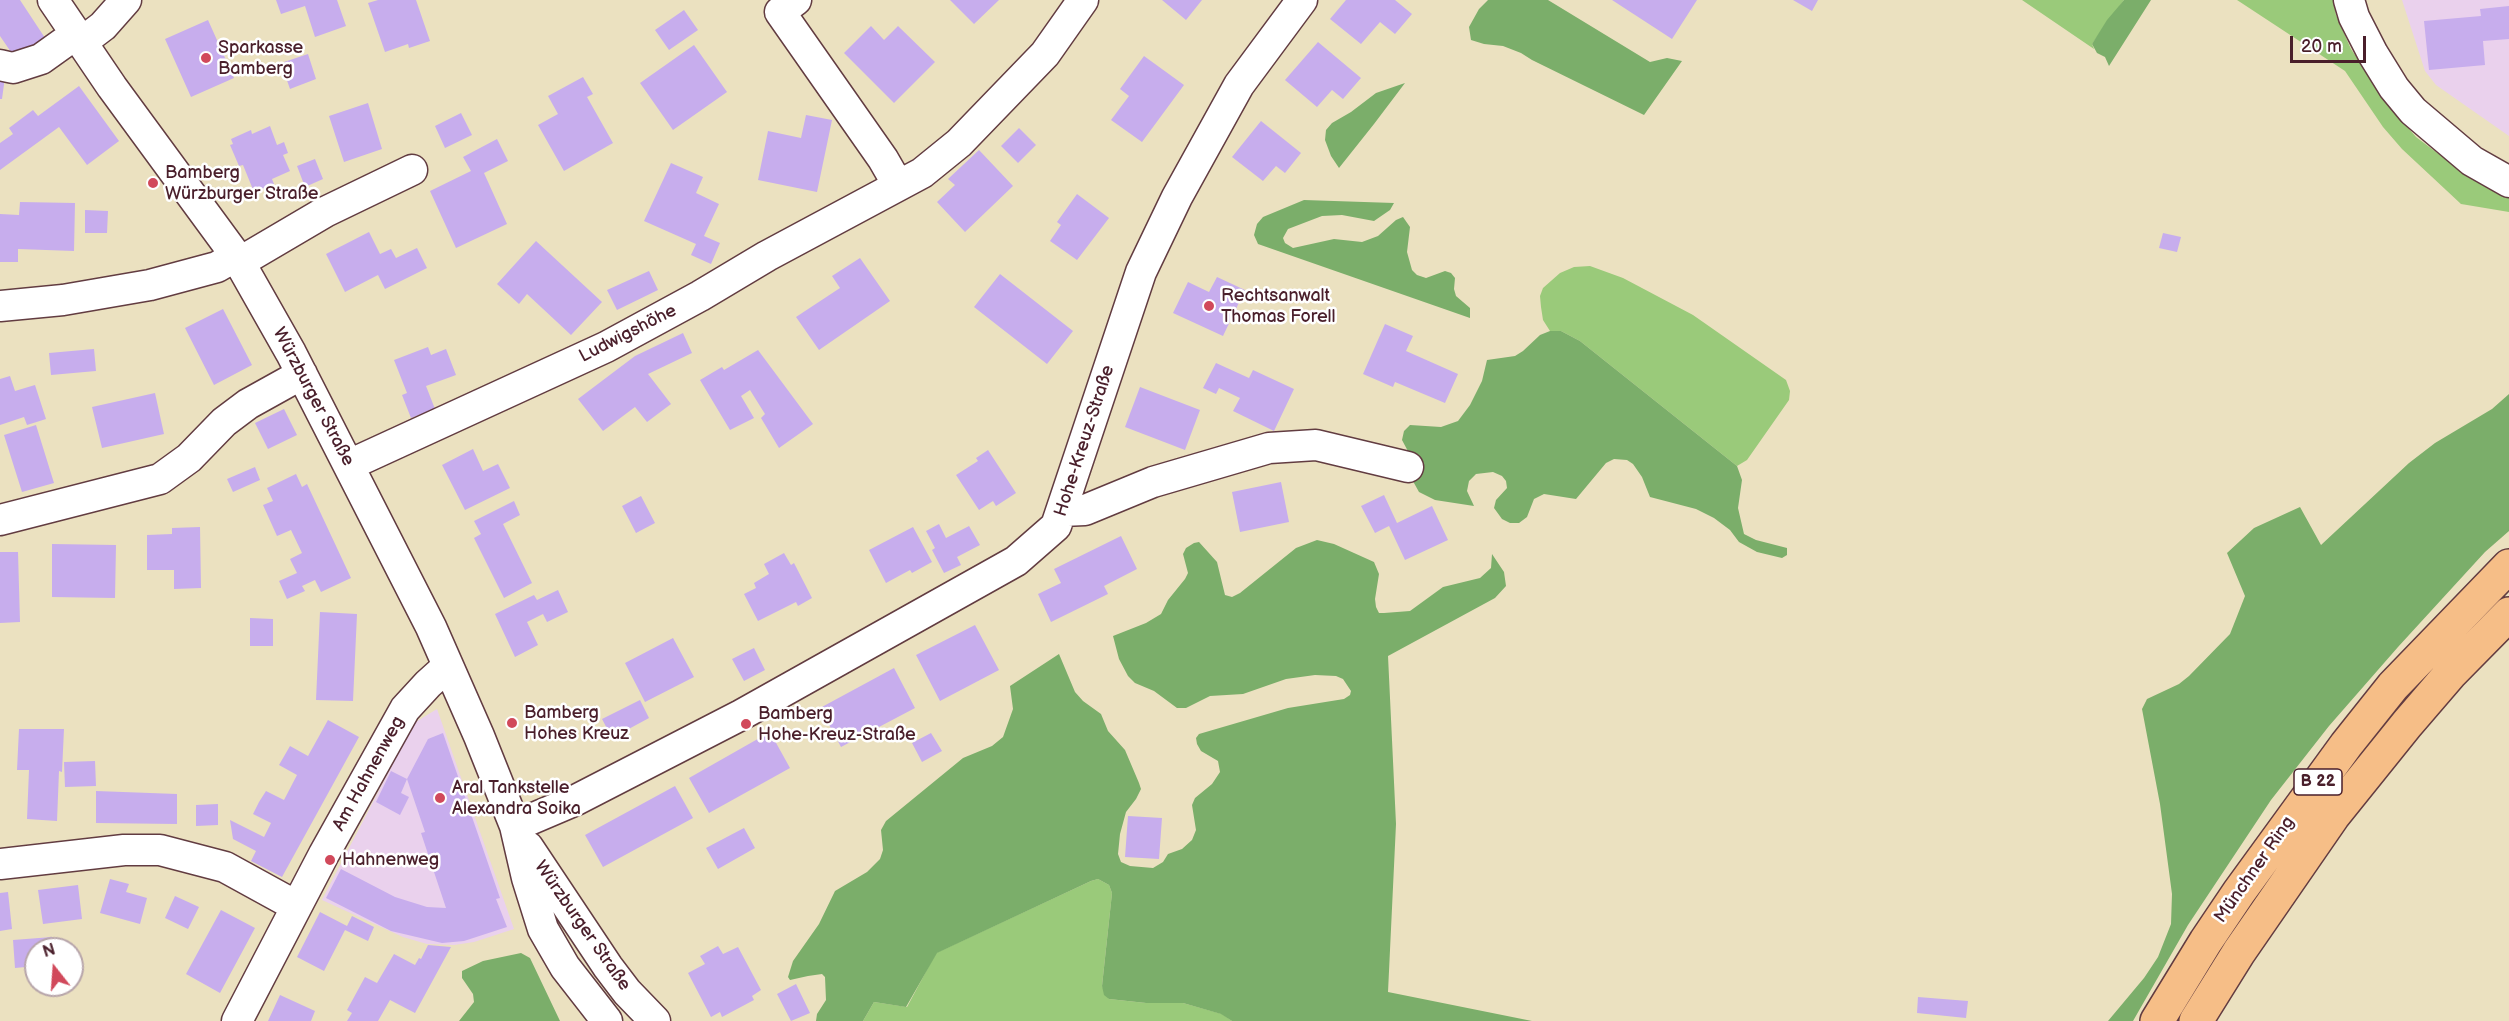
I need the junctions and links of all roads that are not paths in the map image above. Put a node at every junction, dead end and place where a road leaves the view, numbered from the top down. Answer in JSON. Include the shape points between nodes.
{"nodes":[{"id":1,"x":53,"y":0,"type":"edge"},
{"id":2,"x":126,"y":0,"type":"edge"},
{"id":3,"x":796,"y":0,"type":"edge"},
{"id":4,"x":1083,"y":0,"type":"edge"},
{"id":5,"x":1302,"y":0,"type":"edge"},
{"id":6,"x":2349,"y":0,"type":"edge"},
{"id":7,"x":79,"y":38,"type":"junction"},
{"id":8,"x":0,"y":65,"type":"edge"},
{"id":9,"x":412,"y":170,"type":"dead end"},
{"id":10,"x":2509,"y":182,"type":"edge"},
{"id":11,"x":898,"y":185,"type":"junction"},
{"id":12,"x":238,"y":259,"type":"junction"},
{"id":13,"x":0,"y":306,"type":"edge"},
{"id":14,"x":302,"y":374,"type":"junction"},
{"id":15,"x":349,"y":465,"type":"junction"},
{"id":16,"x":1408,"y":467,"type":"dead end"},
{"id":17,"x":1062,"y":511,"type":"junction"},
{"id":18,"x":0,"y":520,"type":"edge"},
{"id":19,"x":2509,"y":566,"type":"edge"},
{"id":20,"x":2509,"y":614,"type":"edge"},
{"id":21,"x":448,"y":666,"type":"junction"},
{"id":22,"x":515,"y":826,"type":"junction"},
{"id":23,"x":0,"y":864,"type":"edge"},
{"id":24,"x":296,"y":906,"type":"junction"},
{"id":25,"x":237,"y":1021,"type":"edge"},
{"id":26,"x":607,"y":1021,"type":"edge"},
{"id":27,"x":655,"y":1021,"type":"edge"},
{"id":28,"x":2157,"y":1021,"type":"edge"},
{"id":29,"x":2196,"y":1021,"type":"edge"}],
"edges":[{"from":1,"to":7,"type":"street","name":"Würzburger Straße"},
{"from":2,"to":7,"type":"street","via":[[103,27]]},
{"from":3,"to":11,"type":"street","via":[[780,12]]},
{"from":4,"to":11,"type":"street","name":"Ludwigshöhe","via":[[1045,54],[998,105],[922,173]]},
{"from":5,"to":17,"type":"street","name":"Hohe-Kreuz-Straße","via":[[1239,85],[1142,272]]},
{"from":6,"to":10,"type":"street","via":[[2373,54],[2413,111],[2472,161]]},
{"from":7,"to":8,"type":"street","via":[[34,62],[13,68]]},
{"from":7,"to":12,"type":"street","name":"Würzburger Straße"},
{"from":9,"to":12,"type":"street"},
{"from":11,"to":15,"type":"street","name":"Ludwigshöhe","via":[[606,347]]},
{"from":12,"to":13,"type":"street","via":[[150,285]]},
{"from":12,"to":14,"type":"street","name":"Würzburger Straße"},
{"from":14,"to":15,"type":"street","name":"Würzburger Straße"},
{"from":14,"to":18,"type":"street","via":[[248,404],[160,479]]},
{"from":15,"to":21,"type":"street","name":"Würzburger Straße"},
{"from":16,"to":17,"type":"street","via":[[1316,445],[1269,448],[1153,482],[1085,510]]},
{"from":17,"to":22,"type":"street","name":"Hohe-Kreuz-Straße","via":[[1056,526],[1016,561],[741,715],[576,800]]},
{"from":19,"to":28,"type":"main road","name":"Münchner Ring","number":"B 22","via":[[2393,686],[2346,745],[2226,912]]},
{"from":20,"to":29,"type":"main road","name":"Münchner Ring","number":"B 22","via":[[2450,674],[2333,816]]},
{"from":21,"to":22,"type":"street","name":"Würzburger Straße"},
{"from":21,"to":24,"type":"street","name":"Am Hahnenweg","via":[[405,709]]},
{"from":22,"to":26,"type":"street","name":"Würzburger Straße","via":[[543,929],[565,967]]},
{"from":22,"to":27,"type":"street","name":"Würzburger Straße","via":[[608,967]]},
{"from":23,"to":24,"type":"street","via":[[124,850],[159,850],[225,867]]},
{"from":24,"to":25,"type":"street","name":"Am Hahnenweg"}]}
